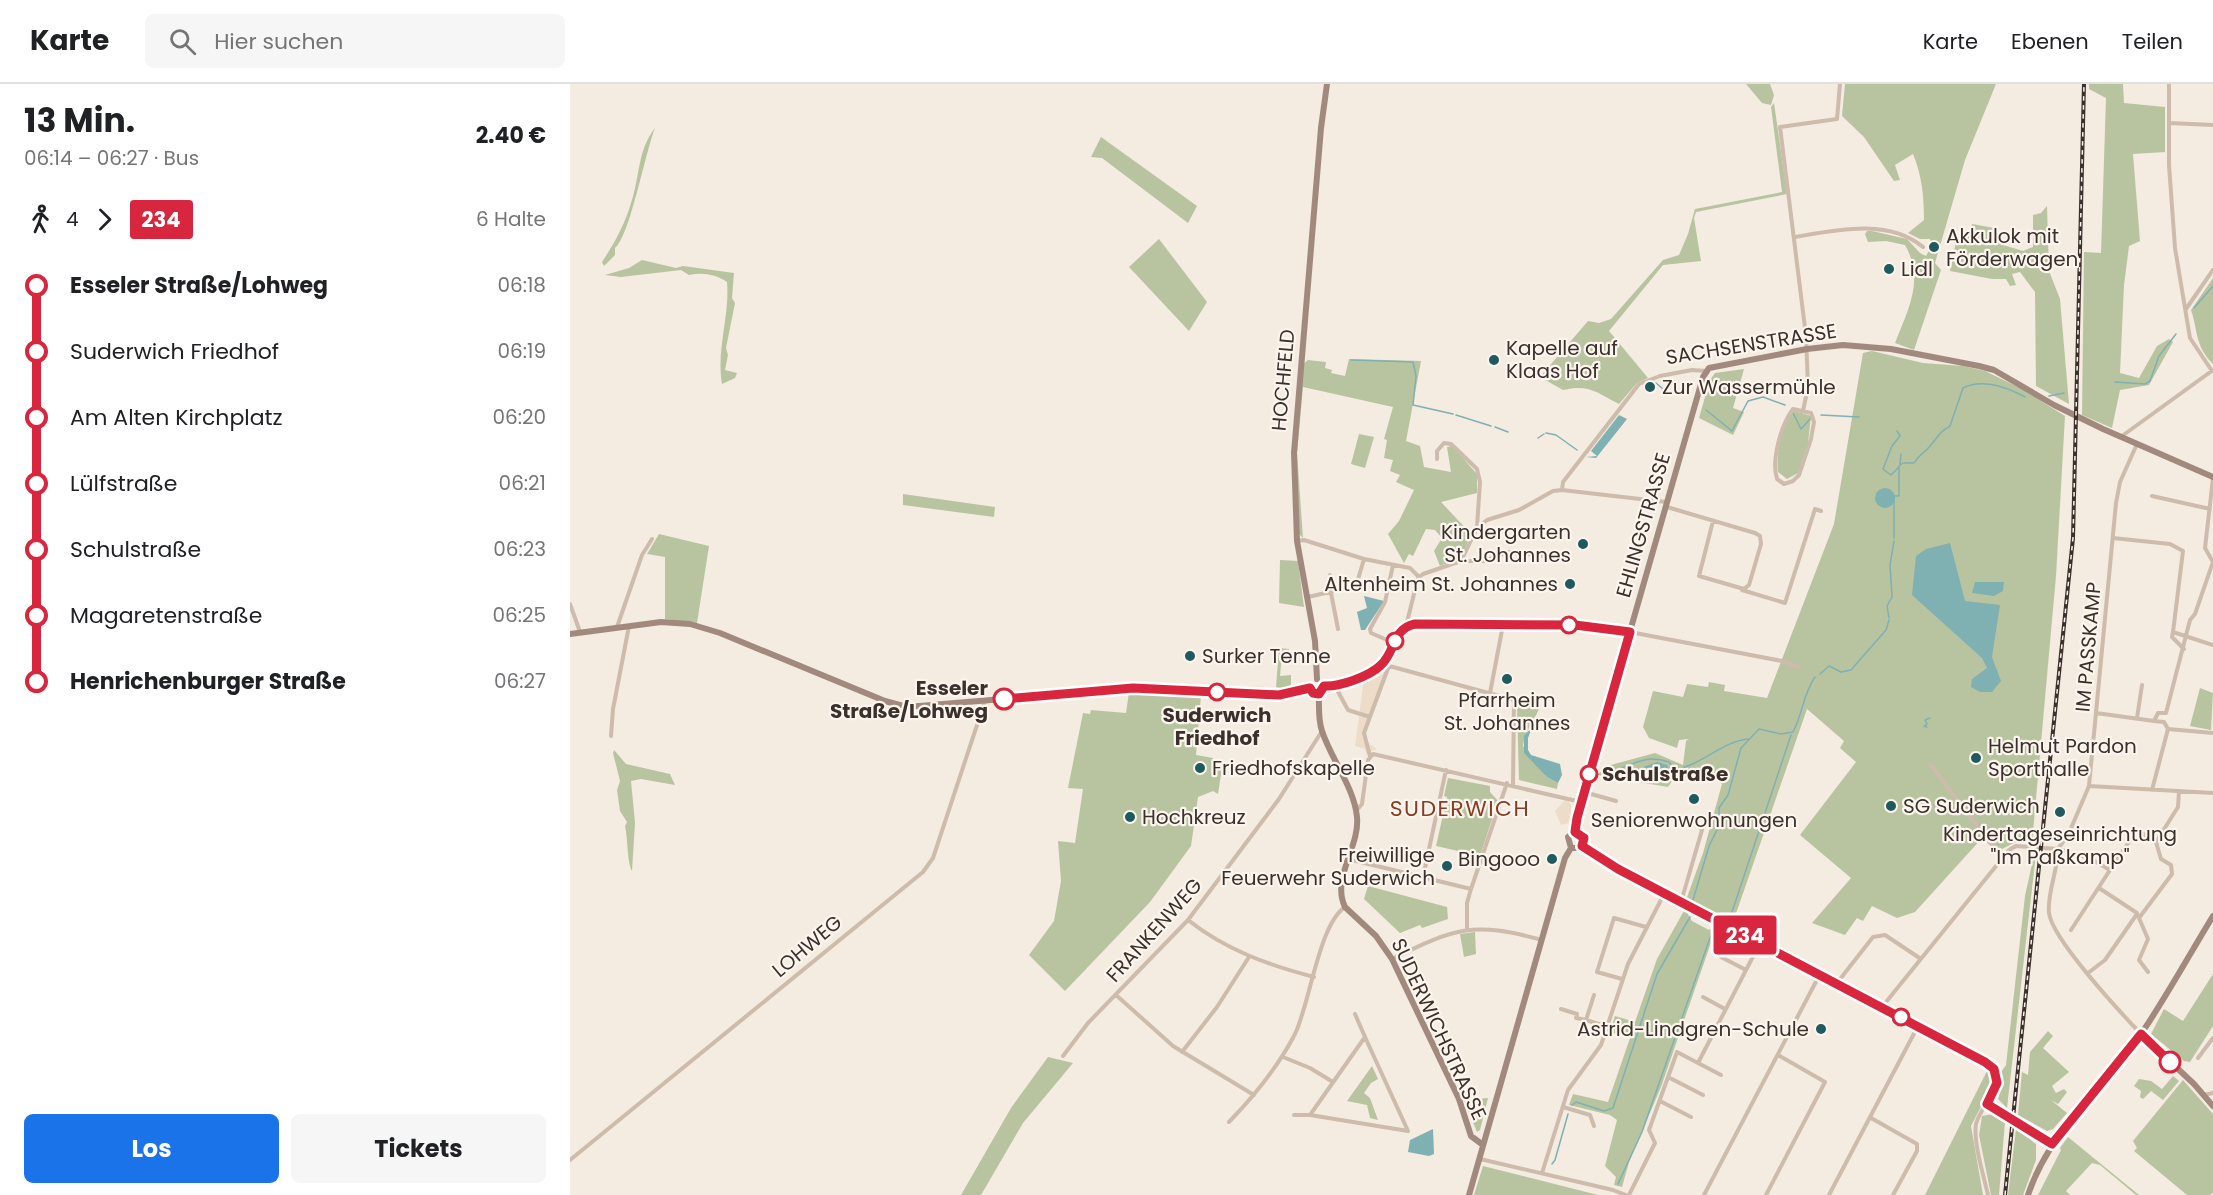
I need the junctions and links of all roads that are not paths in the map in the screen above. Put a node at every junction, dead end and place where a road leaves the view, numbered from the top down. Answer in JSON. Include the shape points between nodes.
{"nodes":[{"id":1,"x":1327,"y":84,"type":"edge"},
{"id":2,"x":1840,"y":84,"type":"edge"},
{"id":3,"x":2169,"y":84,"type":"edge"},
{"id":4,"x":2169,"y":123,"type":"junction"},
{"id":5,"x":2213,"y":125,"type":"edge"},
{"id":6,"x":1796,"y":237,"type":"junction"},
{"id":7,"x":1923,"y":247,"type":"dead end"},
{"id":8,"x":2213,"y":270,"type":"edge"},
{"id":9,"x":2185,"y":310,"type":"junction"},
{"id":10,"x":1807,"y":349,"type":"junction"},
{"id":11,"x":1706,"y":371,"type":"junction"},
{"id":12,"x":2212,"y":371,"type":"edge"},
{"id":13,"x":1803,"y":411,"type":"junction"},
{"id":14,"x":2121,"y":437,"type":"junction"},
{"id":15,"x":2137,"y":444,"type":"junction"},
{"id":16,"x":1437,"y":459,"type":"dead end"},
{"id":17,"x":2212,"y":475,"type":"edge"},
{"id":18,"x":1562,"y":489,"type":"junction"},
{"id":19,"x":2152,"y":496,"type":"dead end"},
{"id":20,"x":1666,"y":504,"type":"junction"},
{"id":21,"x":2210,"y":509,"type":"junction"},
{"id":22,"x":1821,"y":511,"type":"dead end"},
{"id":23,"x":1713,"y":521,"type":"junction"},
{"id":24,"x":1477,"y":528,"type":"junction"},
{"id":25,"x":2208,"y":530,"type":"junction"},
{"id":26,"x":2213,"y":532,"type":"edge"},
{"id":27,"x":2113,"y":538,"type":"junction"},
{"id":28,"x":652,"y":539,"type":"dead end"},
{"id":29,"x":1298,"y":541,"type":"junction"},
{"id":30,"x":1551,"y":553,"type":"dead end"},
{"id":31,"x":1364,"y":560,"type":"junction"},
{"id":32,"x":1461,"y":561,"type":"junction"},
{"id":33,"x":1393,"y":565,"type":"junction"},
{"id":34,"x":1330,"y":575,"type":"dead end"},
{"id":35,"x":1419,"y":577,"type":"junction"},
{"id":36,"x":1741,"y":590,"type":"junction"},
{"id":37,"x":1331,"y":592,"type":"junction"},
{"id":38,"x":1307,"y":597,"type":"junction"},
{"id":39,"x":570,"y":604,"type":"edge"},
{"id":40,"x":1503,"y":625,"type":"junction"},
{"id":41,"x":629,"y":626,"type":"junction"},
{"id":42,"x":1406,"y":626,"type":"junction"},
{"id":43,"x":617,"y":628,"type":"junction"},
{"id":44,"x":1338,"y":629,"type":"dead end"},
{"id":45,"x":580,"y":632,"type":"junction"},
{"id":46,"x":1630,"y":632,"type":"junction"},
{"id":47,"x":2173,"y":632,"type":"junction"},
{"id":48,"x":570,"y":633,"type":"edge"},
{"id":49,"x":2186,"y":637,"type":"junction"},
{"id":50,"x":1394,"y":643,"type":"junction"},
{"id":51,"x":2213,"y":645,"type":"edge"},
{"id":52,"x":2184,"y":649,"type":"junction"},
{"id":53,"x":1385,"y":666,"type":"junction"},
{"id":54,"x":1799,"y":667,"type":"dead end"},
{"id":55,"x":1317,"y":679,"type":"junction"},
{"id":56,"x":2142,"y":685,"type":"dead end"},
{"id":57,"x":1324,"y":686,"type":"junction"},
{"id":58,"x":1335,"y":686,"type":"junction"},
{"id":59,"x":1310,"y":688,"type":"junction"},
{"id":60,"x":1490,"y":693,"type":"junction"},
{"id":61,"x":1319,"y":694,"type":"junction"},
{"id":62,"x":985,"y":700,"type":"junction"},
{"id":63,"x":2166,"y":712,"type":"junction"},
{"id":64,"x":2096,"y":713,"type":"junction"},
{"id":65,"x":1370,"y":717,"type":"junction"},
{"id":66,"x":2137,"y":718,"type":"junction"},
{"id":67,"x":2154,"y":721,"type":"junction"},
{"id":68,"x":2164,"y":722,"type":"junction"},
{"id":69,"x":2168,"y":729,"type":"junction"},
{"id":70,"x":1322,"y":731,"type":"junction"},
{"id":71,"x":2213,"y":733,"type":"edge"},
{"id":72,"x":611,"y":736,"type":"dead end"},
{"id":73,"x":1370,"y":756,"type":"junction"},
{"id":74,"x":1931,"y":765,"type":"dead end"},
{"id":75,"x":1446,"y":770,"type":"junction"},
{"id":76,"x":1507,"y":783,"type":"junction"},
{"id":77,"x":1513,"y":784,"type":"junction"},
{"id":78,"x":2089,"y":786,"type":"junction"},
{"id":79,"x":2152,"y":790,"type":"junction"},
{"id":80,"x":2179,"y":791,"type":"junction"},
{"id":81,"x":1584,"y":792,"type":"junction"},
{"id":82,"x":2213,"y":793,"type":"edge"},
{"id":83,"x":1616,"y":801,"type":"dead end"},
{"id":84,"x":1581,"y":802,"type":"junction"},
{"id":85,"x":1356,"y":812,"type":"junction"},
{"id":86,"x":1674,"y":817,"type":"dead end"},
{"id":87,"x":1575,"y":832,"type":"junction"},
{"id":88,"x":2156,"y":842,"type":"junction"},
{"id":89,"x":1582,"y":846,"type":"junction"},
{"id":90,"x":1571,"y":848,"type":"junction"},
{"id":91,"x":2058,"y":849,"type":"junction"},
{"id":92,"x":2005,"y":855,"type":"junction"},
{"id":93,"x":1348,"y":859,"type":"junction"},
{"id":94,"x":2110,"y":870,"type":"junction"},
{"id":95,"x":1423,"y":877,"type":"junction"},
{"id":96,"x":2099,"y":888,"type":"junction"},
{"id":97,"x":1471,"y":889,"type":"junction"},
{"id":98,"x":1664,"y":893,"type":"junction"},
{"id":99,"x":1681,"y":902,"type":"junction"},
{"id":100,"x":1345,"y":907,"type":"junction"},
{"id":101,"x":2138,"y":916,"type":"junction"},
{"id":102,"x":2213,"y":916,"type":"edge"},
{"id":103,"x":1188,"y":921,"type":"junction"},
{"id":104,"x":1646,"y":927,"type":"junction"},
{"id":105,"x":1467,"y":929,"type":"junction"},
{"id":106,"x":2071,"y":930,"type":"dead end"},
{"id":107,"x":1542,"y":940,"type":"junction"},
{"id":108,"x":1760,"y":943,"type":"junction"},
{"id":109,"x":1249,"y":957,"type":"junction"},
{"id":110,"x":1721,"y":957,"type":"dead end"},
{"id":111,"x":1392,"y":959,"type":"junction"},
{"id":112,"x":1921,"y":960,"type":"junction"},
{"id":113,"x":1746,"y":970,"type":"junction"},
{"id":114,"x":2148,"y":972,"type":"dead end"},
{"id":115,"x":2088,"y":973,"type":"junction"},
{"id":116,"x":1820,"y":974,"type":"junction"},
{"id":117,"x":1314,"y":977,"type":"junction"},
{"id":118,"x":1622,"y":979,"type":"junction"},
{"id":119,"x":1837,"y":983,"type":"junction"},
{"id":120,"x":1116,"y":995,"type":"junction"},
{"id":121,"x":1594,"y":995,"type":"dead end"},
{"id":122,"x":1703,"y":997,"type":"dead end"},
{"id":123,"x":1882,"y":1006,"type":"junction"},
{"id":124,"x":1561,"y":1009,"type":"dead end"},
{"id":125,"x":1725,"y":1009,"type":"junction"},
{"id":126,"x":1355,"y":1014,"type":"dead end"},
{"id":127,"x":1586,"y":1020,"type":"junction"},
{"id":128,"x":1918,"y":1026,"type":"junction"},
{"id":129,"x":1608,"y":1027,"type":"junction"},
{"id":130,"x":2141,"y":1034,"type":"junction"},
{"id":131,"x":1365,"y":1038,"type":"junction"},
{"id":132,"x":2213,"y":1038,"type":"edge"},
{"id":133,"x":1182,"y":1052,"type":"junction"},
{"id":134,"x":1778,"y":1055,"type":"junction"},
{"id":135,"x":1063,"y":1056,"type":"dead end"},
{"id":136,"x":1282,"y":1057,"type":"junction"},
{"id":137,"x":2198,"y":1058,"type":"dead end"},
{"id":138,"x":1698,"y":1063,"type":"junction"},
{"id":139,"x":1721,"y":1075,"type":"dead end"},
{"id":140,"x":1668,"y":1077,"type":"junction"},
{"id":141,"x":1333,"y":1082,"type":"junction"},
{"id":142,"x":2213,"y":1093,"type":"edge"},
{"id":143,"x":1254,"y":1095,"type":"junction"},
{"id":144,"x":1702,"y":1095,"type":"dead end"},
{"id":145,"x":2205,"y":1095,"type":"junction"},
{"id":146,"x":1660,"y":1101,"type":"junction"},
{"id":147,"x":1987,"y":1104,"type":"junction"},
{"id":148,"x":2213,"y":1106,"type":"edge"},
{"id":149,"x":1563,"y":1107,"type":"junction"},
{"id":150,"x":1293,"y":1115,"type":"dead end"},
{"id":151,"x":1310,"y":1115,"type":"junction"},
{"id":152,"x":1691,"y":1117,"type":"dead end"},
{"id":153,"x":1871,"y":1118,"type":"junction"},
{"id":154,"x":1229,"y":1122,"type":"dead end"},
{"id":155,"x":1594,"y":1126,"type":"dead end"},
{"id":156,"x":2052,"y":1144,"type":"junction"},
{"id":157,"x":1483,"y":1145,"type":"junction"},
{"id":158,"x":1479,"y":1159,"type":"junction"},
{"id":159,"x":570,"y":1160,"type":"edge"},
{"id":160,"x":1542,"y":1173,"type":"junction"},
{"id":161,"x":1469,"y":1195,"type":"edge"},
{"id":162,"x":1627,"y":1195,"type":"edge"},
{"id":163,"x":1704,"y":1195,"type":"edge"},
{"id":164,"x":1766,"y":1195,"type":"edge"},
{"id":165,"x":1829,"y":1195,"type":"edge"},
{"id":166,"x":1893,"y":1195,"type":"edge"},
{"id":167,"x":1988,"y":1195,"type":"edge"},
{"id":168,"x":2028,"y":1195,"type":"edge"}],
"edges":[{"from":1,"to":29,"type":"street","name":"HOCHFELD","via":[[1294,435]]},
{"from":2,"to":6,"type":"street","via":[[1837,119],[1780,127]]},
{"from":3,"to":4,"type":"street"},
{"from":4,"to":5,"type":"street"},
{"from":4,"to":9,"type":"street","via":[[2170,208]]},
{"from":6,"to":7,"type":"street","via":[[1849,227],[1913,239]]},
{"from":6,"to":10,"type":"street"},
{"from":8,"to":9,"type":"street"},
{"from":9,"to":12,"type":"street","via":[[2190,338]]},
{"from":10,"to":11,"type":"street","name":"SACHSENSTRASSE","via":[[1712,366]]},
{"from":10,"to":13,"type":"street","via":[[1808,387]]},
{"from":10,"to":14,"type":"street","name":"SACHSENSTRASSE","via":[[1857,345],[1994,370]]},
{"from":11,"to":18,"type":"street","name":"SACHSENSTRASSE","via":[[1660,376],[1633,389],[1563,482]]},
{"from":11,"to":20,"type":"street","name":"EHLINGSTRASSE"},
{"from":12,"to":14,"type":"street"},
{"from":13,"to":13,"type":"street","via":[[1792,409],[1780,438],[1776,473],[1784,484],[1797,479],[1807,455],[1814,417]]},
{"from":14,"to":15,"type":"street","name":"SACHSENSTRASSE"},
{"from":15,"to":17,"type":"street","name":"SACHSENSTRASSE"},
{"from":15,"to":27,"type":"street","name":"IM PASSKAMP","via":[[2120,482]]},
{"from":16,"to":24,"type":"street","via":[[1437,451],[1444,443],[1451,444],[1477,469]]},
{"from":17,"to":21,"type":"street"},
{"from":18,"to":20,"type":"street"},
{"from":18,"to":24,"type":"street","via":[[1519,510],[1494,516]]},
{"from":19,"to":21,"type":"street"},
{"from":20,"to":23,"type":"street"},
{"from":20,"to":46,"type":"street","name":"EHLINGSTRASSE"},
{"from":21,"to":25,"type":"street"},
{"from":22,"to":36,"type":"street","via":[[1815,509],[1785,603]]},
{"from":23,"to":36,"type":"street","via":[[1699,576]]},
{"from":23,"to":36,"type":"street","via":[[1755,533],[1761,541],[1749,585]]},
{"from":24,"to":32,"type":"street"},
{"from":25,"to":26,"type":"street"},
{"from":25,"to":49,"type":"street","via":[[2205,548],[2213,562]]},
{"from":27,"to":47,"type":"street","via":[[2170,544],[2183,551]]},
{"from":27,"to":64,"type":"street","name":"IM PASSKAMP"},
{"from":28,"to":43,"type":"street","via":[[637,567]]},
{"from":29,"to":31,"type":"street"},
{"from":29,"to":38,"type":"street","name":"HOCHFELD"},
{"from":30,"to":32,"type":"street","via":[[1543,556],[1509,552],[1484,561]]},
{"from":31,"to":33,"type":"street"},
{"from":31,"to":37,"type":"street","via":[[1356,586]]},
{"from":32,"to":35,"type":"street"},
{"from":33,"to":35,"type":"street","via":[[1410,568]]},
{"from":33,"to":50,"type":"street","via":[[1386,602],[1370,629]]},
{"from":34,"to":37,"type":"street"},
{"from":35,"to":42,"type":"street"},
{"from":37,"to":38,"type":"street"},
{"from":37,"to":44,"type":"street"},
{"from":38,"to":55,"type":"street","name":"HOCHFELD"},
{"from":39,"to":45,"type":"street"},
{"from":40,"to":42,"type":"street","via":[[1438,622]]},
{"from":40,"to":46,"type":"street","via":[[1575,625]]},
{"from":40,"to":60,"type":"street"},
{"from":41,"to":43,"type":"street"},
{"from":41,"to":62,"type":"street","via":[[664,622],[704,627],[885,701],[907,706]]},
{"from":41,"to":72,"type":"street"},
{"from":42,"to":50,"type":"street"},
{"from":43,"to":45,"type":"street"},
{"from":45,"to":48,"type":"street"},
{"from":46,"to":54,"type":"street"},
{"from":46,"to":81,"type":"street","name":"EHLINGSTRASSE"},
{"from":47,"to":49,"type":"street"},
{"from":47,"to":52,"type":"street","via":[[2172,638]]},
{"from":49,"to":51,"type":"street"},
{"from":49,"to":52,"type":"street"},
{"from":50,"to":53,"type":"street"},
{"from":52,"to":63,"type":"street"},
{"from":53,"to":58,"type":"street"},
{"from":53,"to":60,"type":"street"},
{"from":53,"to":65,"type":"street"},
{"from":55,"to":57,"type":"street"},
{"from":55,"to":59,"type":"street"},
{"from":56,"to":66,"type":"street"},
{"from":57,"to":58,"type":"street"},
{"from":57,"to":61,"type":"street"},
{"from":58,"to":65,"type":"street","via":[[1348,710]]},
{"from":59,"to":61,"type":"street"},
{"from":59,"to":62,"type":"street","via":[[1279,695],[1133,688]]},
{"from":60,"to":77,"type":"street","via":[[1514,700],[1516,707]]},
{"from":61,"to":70,"type":"street"},
{"from":62,"to":159,"type":"street","name":"LOHWEG","via":[[933,858],[923,872]]},
{"from":63,"to":67,"type":"street","via":[[2158,712]]},
{"from":63,"to":68,"type":"street"},
{"from":64,"to":66,"type":"street"},
{"from":64,"to":78,"type":"street","name":"IM PASSKAMP"},
{"from":65,"to":73,"type":"street","via":[[1364,733]]},
{"from":66,"to":67,"type":"street"},
{"from":67,"to":68,"type":"street"},
{"from":68,"to":69,"type":"street"},
{"from":69,"to":71,"type":"street"},
{"from":69,"to":79,"type":"street"},
{"from":70,"to":85,"type":"street"},
{"from":70,"to":103,"type":"street","name":"FRANKENWEG","via":[[1279,799]]},
{"from":73,"to":75,"type":"street","via":[[1376,754]]},
{"from":73,"to":85,"type":"street","via":[[1362,804]]},
{"from":74,"to":92,"type":"street","via":[[1990,843]]},
{"from":75,"to":76,"type":"street"},
{"from":75,"to":95,"type":"street"},
{"from":76,"to":77,"type":"street"},
{"from":76,"to":97,"type":"street"},
{"from":77,"to":84,"type":"street"},
{"from":78,"to":79,"type":"street"},
{"from":78,"to":91,"type":"street","name":"IM PASSKAMP"},
{"from":79,"to":80,"type":"street"},
{"from":80,"to":82,"type":"street"},
{"from":80,"to":88,"type":"street","via":[[2178,807]]},
{"from":81,"to":83,"type":"street"},
{"from":81,"to":84,"type":"street","name":"EHLINGSTRASSE"},
{"from":84,"to":87,"type":"street","name":"EHLINGSTRASSE"},
{"from":85,"to":93,"type":"street","via":[[1357,830]]},
{"from":86,"to":99,"type":"street","via":[[1697,823],[1702,830]]},
{"from":87,"to":89,"type":"street","via":[[1584,838]]},
{"from":87,"to":90,"type":"street","name":"EHLINGSTRASSE","via":[[1567,840]]},
{"from":88,"to":94,"type":"street","via":[[2137,830]]},
{"from":88,"to":101,"type":"street","via":[[2161,859],[2172,865],[2172,874]]},
{"from":89,"to":90,"type":"street"},
{"from":89,"to":98,"type":"street","via":[[1602,861]]},
{"from":90,"to":107,"type":"street","name":"EHLINGSTRASSE"},
{"from":91,"to":92,"type":"street","via":[[2016,846]]},
{"from":91,"to":94,"type":"street","via":[[2089,858]]},
{"from":91,"to":115,"type":"street","via":[[2049,901],[2050,919]]},
{"from":92,"to":112,"type":"street"},
{"from":93,"to":95,"type":"street"},
{"from":93,"to":100,"type":"street","via":[[1341,889]]},
{"from":94,"to":96,"type":"street"},
{"from":95,"to":97,"type":"street"},
{"from":96,"to":101,"type":"street"},
{"from":96,"to":106,"type":"street"},
{"from":97,"to":105,"type":"street"},
{"from":98,"to":99,"type":"street"},
{"from":98,"to":104,"type":"street"},
{"from":99,"to":108,"type":"street"},
{"from":100,"to":111,"type":"street","name":"SUDERWICHSTRASSE","via":[[1376,936]]},
{"from":100,"to":117,"type":"street","via":[[1332,919]]},
{"from":101,"to":114,"type":"street","via":[[2148,939],[2139,960]]},
{"from":101,"to":115,"type":"street","via":[[2105,960]]},
{"from":102,"to":130,"type":"street"},
{"from":103,"to":109,"type":"street"},
{"from":103,"to":120,"type":"street","name":"FRANKENWEG"},
{"from":104,"to":118,"type":"street"},
{"from":104,"to":118,"type":"street","via":[[1614,918],[1597,972]]},
{"from":105,"to":107,"type":"street","via":[[1504,930]]},
{"from":105,"to":111,"type":"street","via":[[1431,940]]},
{"from":107,"to":157,"type":"street","name":"EHLINGSTRASSE"},
{"from":108,"to":113,"type":"street"},
{"from":108,"to":116,"type":"street"},
{"from":109,"to":117,"type":"street"},
{"from":109,"to":133,"type":"street"},
{"from":110,"to":113,"type":"street"},
{"from":111,"to":157,"type":"street","name":"SUDERWICHSTRASSE","via":[[1459,1100],[1471,1136]]},
{"from":112,"to":119,"type":"street","via":[[1880,934]]},
{"from":112,"to":123,"type":"street"},
{"from":113,"to":125,"type":"street"},
{"from":115,"to":130,"type":"street"},
{"from":116,"to":119,"type":"street"},
{"from":116,"to":134,"type":"street"},
{"from":117,"to":136,"type":"street","via":[[1299,1024]]},
{"from":118,"to":129,"type":"street"},
{"from":119,"to":123,"type":"street"},
{"from":120,"to":133,"type":"street"},
{"from":120,"to":135,"type":"street","name":"FRANKENWEG"},
{"from":121,"to":127,"type":"street"},
{"from":122,"to":125,"type":"street"},
{"from":123,"to":128,"type":"street"},
{"from":124,"to":127,"type":"street"},
{"from":125,"to":138,"type":"street"},
{"from":126,"to":131,"type":"street"},
{"from":127,"to":129,"type":"street"},
{"from":128,"to":147,"type":"street","via":[[1994,1069],[1997,1083]]},
{"from":128,"to":153,"type":"street"},
{"from":129,"to":149,"type":"street","via":[[1595,1055],[1568,1090]]},
{"from":130,"to":145,"type":"street"},
{"from":130,"to":156,"type":"street"},
{"from":131,"to":141,"type":"street"},
{"from":131,"to":151,"type":"street","via":[[1408,1131]]},
{"from":132,"to":137,"type":"street"},
{"from":133,"to":143,"type":"street"},
{"from":134,"to":163,"type":"street"},
{"from":134,"to":164,"type":"street","via":[[1825,1082]]},
{"from":136,"to":141,"type":"street"},
{"from":136,"to":143,"type":"street"},
{"from":138,"to":139,"type":"street"},
{"from":138,"to":140,"type":"street","via":[[1677,1052]]},
{"from":140,"to":144,"type":"street"},
{"from":140,"to":146,"type":"street"},
{"from":141,"to":151,"type":"street"},
{"from":142,"to":145,"type":"street"},
{"from":143,"to":154,"type":"street"},
{"from":145,"to":148,"type":"street"},
{"from":146,"to":152,"type":"street"},
{"from":146,"to":162,"type":"street","via":[[1648,1130],[1655,1143]]},
{"from":147,"to":156,"type":"street","bridge":true},
{"from":147,"to":167,"type":"street","via":[[1976,1130]]},
{"from":149,"to":155,"type":"street","via":[[1590,1115]]},
{"from":149,"to":160,"type":"street"},
{"from":150,"to":151,"type":"street"},
{"from":153,"to":165,"type":"street"},
{"from":153,"to":166,"type":"street","via":[[1917,1144]]},
{"from":156,"to":168,"type":"street"},
{"from":157,"to":158,"type":"street","name":"EHLINGSTRASSE"},
{"from":158,"to":160,"type":"street"},
{"from":158,"to":161,"type":"street"},
{"from":160,"to":162,"type":"street"}]}
